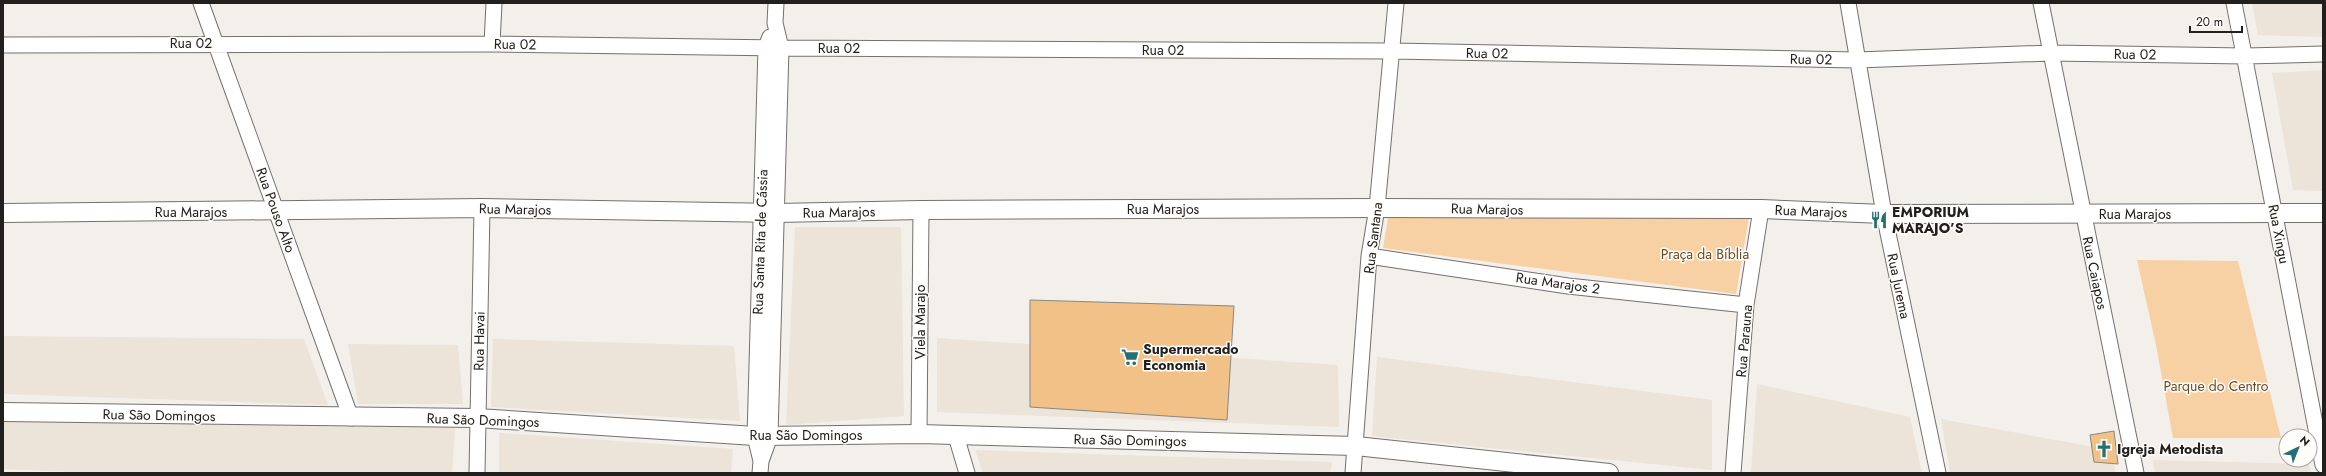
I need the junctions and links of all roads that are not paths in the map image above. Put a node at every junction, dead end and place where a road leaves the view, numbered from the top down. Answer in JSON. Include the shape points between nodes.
{"nodes":[{"id":1,"x":201,"y":3,"type":"edge"},
{"id":2,"x":494,"y":3,"type":"edge"},
{"id":3,"x":776,"y":3,"type":"edge"},
{"id":4,"x":1396,"y":3,"type":"edge"},
{"id":5,"x":1848,"y":3,"type":"edge"},
{"id":6,"x":2041,"y":3,"type":"edge"},
{"id":7,"x":2234,"y":3,"type":"edge"},
{"id":8,"x":215,"y":43,"type":"junction"},
{"id":9,"x":492,"y":44,"type":"junction"},
{"id":10,"x":3,"y":45,"type":"edge"},
{"id":11,"x":773,"y":48,"type":"junction"},
{"id":12,"x":1392,"y":51,"type":"junction"},
{"id":13,"x":2051,"y":53,"type":"junction"},
{"id":14,"x":2323,"y":54,"type":"edge"},
{"id":15,"x":2245,"y":56,"type":"junction"},
{"id":16,"x":1857,"y":60,"type":"junction"},
{"id":17,"x":482,"y":208,"type":"junction"},
{"id":18,"x":1377,"y":208,"type":"junction"},
{"id":19,"x":1761,"y":209,"type":"junction"},
{"id":20,"x":921,"y":210,"type":"junction"},
{"id":21,"x":276,"y":211,"type":"junction"},
{"id":22,"x":768,"y":212,"type":"junction"},
{"id":23,"x":3,"y":213,"type":"edge"},
{"id":24,"x":2323,"y":213,"type":"edge"},
{"id":25,"x":1884,"y":214,"type":"junction"},
{"id":26,"x":2083,"y":214,"type":"junction"},
{"id":27,"x":2276,"y":214,"type":"junction"},
{"id":28,"x":1369,"y":256,"type":"junction"},
{"id":29,"x":1746,"y":305,"type":"junction"},
{"id":30,"x":3,"y":412,"type":"edge"},
{"id":31,"x":351,"y":418,"type":"junction"},
{"id":32,"x":477,"y":418,"type":"junction"},
{"id":33,"x":919,"y":434,"type":"junction"},
{"id":34,"x":762,"y":436,"type":"junction"},
{"id":35,"x":956,"y":436,"type":"junction"},
{"id":36,"x":1356,"y":446,"type":"junction"},
{"id":37,"x":2323,"y":465,"type":"edge"},
{"id":38,"x":760,"y":467,"type":"edge"},
{"id":39,"x":476,"y":473,"type":"edge"},
{"id":40,"x":967,"y":473,"type":"edge"},
{"id":41,"x":1353,"y":473,"type":"edge"},
{"id":42,"x":1609,"y":473,"type":"edge"},
{"id":43,"x":1733,"y":473,"type":"edge"},
{"id":44,"x":1938,"y":473,"type":"edge"},
{"id":45,"x":2136,"y":473,"type":"edge"}],
"edges":[{"from":1,"to":8,"type":"street","name":"Rua Pouso Alto"},
{"from":2,"to":9,"type":"street"},
{"from":3,"to":11,"type":"street","name":"Rua Santa Rita de Cássia"},
{"from":4,"to":12,"type":"street","name":"Rua Santana"},
{"from":5,"to":16,"type":"street","name":"Rua Jurema"},
{"from":6,"to":13,"type":"street","name":"Rua Caiapos"},
{"from":7,"to":15,"type":"street","name":"Rua Xingu"},
{"from":8,"to":9,"type":"street","name":"Rua 02"},
{"from":8,"to":10,"type":"street","name":"Rua 02"},
{"from":8,"to":21,"type":"street","name":"Rua Pouso Alto"},
{"from":9,"to":11,"type":"street","name":"Rua 02"},
{"from":11,"to":12,"type":"street","name":"Rua 02"},
{"from":11,"to":22,"type":"street","name":"Rua Santa Rita de Cássia"},
{"from":12,"to":16,"type":"street","name":"Rua 02"},
{"from":12,"to":18,"type":"street","name":"Rua Santana"},
{"from":13,"to":15,"type":"street","name":"Rua 02"},
{"from":13,"to":16,"type":"street","name":"Rua 02"},
{"from":13,"to":26,"type":"street","name":"Rua Caiapos"},
{"from":14,"to":15,"type":"street","name":"Rua 02"},
{"from":15,"to":27,"type":"street","name":"Rua Xingu"},
{"from":16,"to":25,"type":"street","name":"Rua Jurema"},
{"from":17,"to":21,"type":"street","name":"Rua Marajos"},
{"from":17,"to":22,"type":"street","name":"Rua Marajos"},
{"from":17,"to":32,"type":"street","name":"Rua Havai"},
{"from":18,"to":19,"type":"street","name":"Rua Marajos"},
{"from":18,"to":20,"type":"street","name":"Rua Marajos"},
{"from":18,"to":28,"type":"street","name":"Rua Santana"},
{"from":19,"to":25,"type":"street","name":"Rua Marajos"},
{"from":19,"to":29,"type":"street","name":"Rua Parauna"},
{"from":20,"to":22,"type":"street","name":"Rua Marajos"},
{"from":20,"to":33,"type":"street","name":"Viela Marajo"},
{"from":21,"to":23,"type":"street","name":"Rua Marajos"},
{"from":21,"to":31,"type":"street","name":"Rua Pouso Alto"},
{"from":22,"to":34,"type":"street","name":"Rua Santa Rita de Cássia"},
{"from":24,"to":27,"type":"street","name":"Rua Marajos"},
{"from":25,"to":26,"type":"street","name":"Rua Marajos"},
{"from":25,"to":44,"type":"street","name":"Rua Jurema"},
{"from":26,"to":27,"type":"street","name":"Rua Marajos"},
{"from":26,"to":45,"type":"street","name":"Rua Caiapos"},
{"from":27,"to":37,"type":"street","name":"Rua Xingu"},
{"from":28,"to":29,"type":"street","name":"Rua Marajos 2","via":[[1568,286]]},
{"from":28,"to":36,"type":"street","name":"Rua Santana"},
{"from":29,"to":43,"type":"street","name":"Rua Parauna"},
{"from":30,"to":31,"type":"street","name":"Rua São Domingos"},
{"from":31,"to":32,"type":"street","name":"Rua São Domingos"},
{"from":32,"to":34,"type":"street","name":"Rua São Domingos"},
{"from":32,"to":39,"type":"street","name":"Rua Havai"},
{"from":33,"to":34,"type":"street","name":"Rua São Domingos"},
{"from":33,"to":35,"type":"street","name":"Rua São Domingos"},
{"from":34,"to":38,"type":"street","name":"Rua Santa Rita de Cássia"},
{"from":35,"to":36,"type":"street","name":"Rua São Domingos"},
{"from":35,"to":40,"type":"street"},
{"from":36,"to":41,"type":"street","name":"Rua Santana"},
{"from":36,"to":42,"type":"street","name":"Rua São Domingos"}]}
